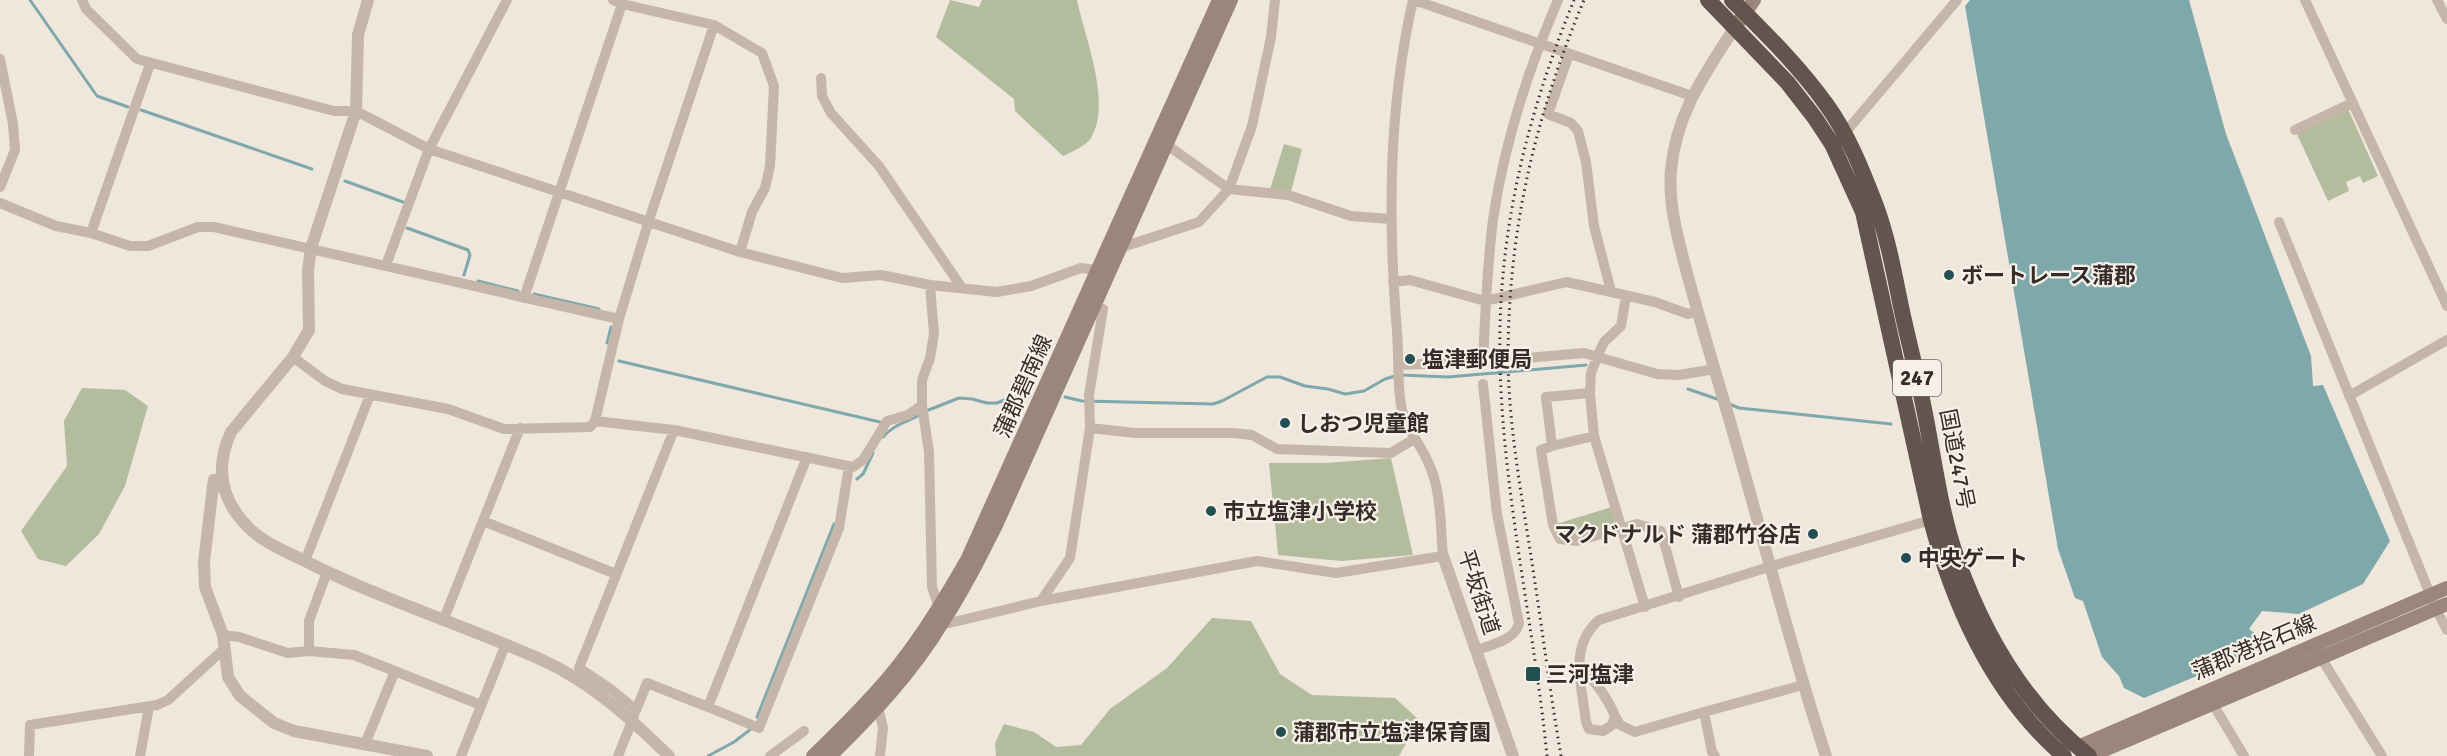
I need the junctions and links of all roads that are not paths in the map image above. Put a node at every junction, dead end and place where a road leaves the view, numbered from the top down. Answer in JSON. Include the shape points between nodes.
{"nodes":[{"id":1,"x":82,"y":0,"type":"edge"},
{"id":2,"x":368,"y":0,"type":"edge"},
{"id":3,"x":507,"y":0,"type":"edge"},
{"id":4,"x":1219,"y":0,"type":"edge"},
{"id":5,"x":1231,"y":0,"type":"edge"},
{"id":6,"x":1275,"y":0,"type":"edge"},
{"id":7,"x":1413,"y":0,"type":"edge"},
{"id":8,"x":1558,"y":0,"type":"edge"},
{"id":9,"x":1708,"y":0,"type":"edge"},
{"id":10,"x":1732,"y":0,"type":"edge"},
{"id":11,"x":1957,"y":0,"type":"edge"},
{"id":12,"x":2305,"y":0,"type":"edge"},
{"id":13,"x":2437,"y":0,"type":"edge"},
{"id":14,"x":617,"y":2,"type":"edge"},
{"id":15,"x":1749,"y":7,"type":"edge"},
{"id":16,"x":2447,"y":19,"type":"edge"},
{"id":17,"x":714,"y":25,"type":"junction"},
{"id":18,"x":1735,"y":27,"type":"junction"},
{"id":19,"x":1539,"y":44,"type":"junction"},
{"id":20,"x":1569,"y":54,"type":"junction"},
{"id":21,"x":0,"y":59,"type":"edge"},
{"id":22,"x":150,"y":64,"type":"junction"},
{"id":23,"x":821,"y":78,"type":"dead end"},
{"id":24,"x":1692,"y":96,"type":"junction"},
{"id":25,"x":2352,"y":103,"type":"junction"},
{"id":26,"x":356,"y":111,"type":"junction"},
{"id":27,"x":2295,"y":130,"type":"dead end"},
{"id":28,"x":1844,"y":134,"type":"junction"},
{"id":29,"x":1167,"y":145,"type":"junction"},
{"id":30,"x":429,"y":148,"type":"junction"},
{"id":31,"x":0,"y":187,"type":"edge"},
{"id":32,"x":1229,"y":189,"type":"junction"},
{"id":33,"x":560,"y":191,"type":"junction"},
{"id":34,"x":0,"y":202,"type":"edge"},
{"id":35,"x":1390,"y":219,"type":"junction"},
{"id":36,"x":649,"y":220,"type":"junction"},
{"id":37,"x":2278,"y":222,"type":"dead end"},
{"id":38,"x":92,"y":233,"type":"junction"},
{"id":39,"x":311,"y":248,"type":"junction"},
{"id":40,"x":1120,"y":248,"type":"junction"},
{"id":41,"x":740,"y":252,"type":"junction"},
{"id":42,"x":386,"y":265,"type":"junction"},
{"id":43,"x":1103,"y":271,"type":"junction"},
{"id":44,"x":1393,"y":282,"type":"junction"},
{"id":45,"x":930,"y":285,"type":"junction"},
{"id":46,"x":962,"y":288,"type":"junction"},
{"id":47,"x":1611,"y":291,"type":"junction"},
{"id":48,"x":1626,"y":296,"type":"junction"},
{"id":49,"x":524,"y":298,"type":"junction"},
{"id":50,"x":1485,"y":301,"type":"junction"},
{"id":51,"x":2447,"y":306,"type":"edge"},
{"id":52,"x":1698,"y":311,"type":"junction"},
{"id":53,"x":1091,"y":314,"type":"junction"},
{"id":54,"x":619,"y":319,"type":"junction"},
{"id":55,"x":2447,"y":340,"type":"edge"},
{"id":56,"x":1598,"y":355,"type":"junction"},
{"id":57,"x":293,"y":357,"type":"junction"},
{"id":58,"x":1483,"y":362,"type":"junction"},
{"id":59,"x":1715,"y":369,"type":"junction"},
{"id":60,"x":1400,"y":372,"type":"junction"},
{"id":61,"x":1483,"y":384,"type":"dead end"},
{"id":62,"x":1590,"y":393,"type":"junction"},
{"id":63,"x":370,"y":394,"type":"junction"},
{"id":64,"x":2349,"y":396,"type":"junction"},
{"id":65,"x":923,"y":411,"type":"junction"},
{"id":66,"x":595,"y":421,"type":"junction"},
{"id":67,"x":520,"y":428,"type":"junction"},
{"id":68,"x":1090,"y":428,"type":"junction"},
{"id":69,"x":674,"y":430,"type":"junction"},
{"id":70,"x":1594,"y":436,"type":"junction"},
{"id":71,"x":1414,"y":439,"type":"junction"},
{"id":72,"x":1552,"y":446,"type":"junction"},
{"id":73,"x":807,"y":457,"type":"junction"},
{"id":74,"x":849,"y":466,"type":"junction"},
{"id":75,"x":222,"y":480,"type":"junction"},
{"id":76,"x":1931,"y":520,"type":"junction"},
{"id":77,"x":483,"y":521,"type":"junction"},
{"id":78,"x":1622,"y":530,"type":"junction"},
{"id":79,"x":1443,"y":556,"type":"junction"},
{"id":80,"x":305,"y":561,"type":"junction"},
{"id":81,"x":1772,"y":566,"type":"junction"},
{"id":82,"x":327,"y":572,"type":"junction"},
{"id":83,"x":616,"y":574,"type":"junction"},
{"id":84,"x":2447,"y":588,"type":"edge"},
{"id":85,"x":2430,"y":595,"type":"junction"},
{"id":86,"x":1679,"y":597,"type":"junction"},
{"id":87,"x":1041,"y":601,"type":"junction"},
{"id":88,"x":2441,"y":606,"type":"edge"},
{"id":89,"x":939,"y":607,"type":"junction"},
{"id":90,"x":1645,"y":607,"type":"junction"},
{"id":91,"x":443,"y":621,"type":"junction"},
{"id":92,"x":941,"y":625,"type":"junction"},
{"id":93,"x":2447,"y":630,"type":"edge"},
{"id":94,"x":223,"y":635,"type":"junction"},
{"id":95,"x":2313,"y":645,"type":"junction"},
{"id":96,"x":505,"y":646,"type":"junction"},
{"id":97,"x":224,"y":649,"type":"junction"},
{"id":98,"x":309,"y":651,"type":"junction"},
{"id":99,"x":1476,"y":651,"type":"junction"},
{"id":100,"x":2322,"y":658,"type":"junction"},
{"id":101,"x":1580,"y":667,"type":"junction"},
{"id":102,"x":395,"y":671,"type":"junction"},
{"id":103,"x":1803,"y":685,"type":"junction"},
{"id":104,"x":2206,"y":690,"type":"junction"},
{"id":105,"x":2212,"y":704,"type":"junction"},
{"id":106,"x":481,"y":705,"type":"junction"},
{"id":107,"x":149,"y":706,"type":"junction"},
{"id":108,"x":708,"y":707,"type":"junction"},
{"id":109,"x":878,"y":707,"type":"junction"},
{"id":110,"x":1704,"y":712,"type":"junction"},
{"id":111,"x":634,"y":716,"type":"junction"},
{"id":112,"x":1615,"y":716,"type":"junction"},
{"id":113,"x":804,"y":731,"type":"dead end"},
{"id":114,"x":365,"y":744,"type":"junction"},
{"id":115,"x":2072,"y":754,"type":"edge"},
{"id":116,"x":28,"y":756,"type":"edge"},
{"id":117,"x":140,"y":756,"type":"edge"},
{"id":118,"x":427,"y":756,"type":"edge"},
{"id":119,"x":461,"y":756,"type":"edge"},
{"id":120,"x":618,"y":756,"type":"edge"},
{"id":121,"x":669,"y":756,"type":"edge"},
{"id":122,"x":770,"y":756,"type":"edge"},
{"id":123,"x":813,"y":756,"type":"edge"},
{"id":124,"x":830,"y":756,"type":"edge"},
{"id":125,"x":880,"y":756,"type":"edge"},
{"id":126,"x":1513,"y":756,"type":"edge"},
{"id":127,"x":1715,"y":756,"type":"edge"},
{"id":128,"x":1826,"y":756,"type":"edge"},
{"id":129,"x":2244,"y":756,"type":"edge"},
{"id":130,"x":2382,"y":756,"type":"edge"}],
"edges":[{"from":1,"to":22,"type":"street","via":[[86,9],[136,59]]},
{"from":2,"to":26,"type":"street","via":[[358,35]]},
{"from":3,"to":30,"type":"street"},
{"from":4,"to":43,"type":"main road","name":"蒲郡碧南線"},
{"from":5,"to":29,"type":"main road","name":"蒲郡碧南線"},
{"from":6,"to":32,"type":"street","via":[[1252,126]]},
{"from":7,"to":19,"type":"street"},
{"from":7,"to":35,"type":"street","name":"平坂街道","via":[[1402,48]]},
{"from":8,"to":19,"type":"street"},
{"from":9,"to":18,"type":"highway","name":"国道247号","number":"247"},
{"from":10,"to":15,"type":"highway","name":"国道247号","number":"247"},
{"from":11,"to":28,"type":"street"},
{"from":12,"to":25,"type":"street"},
{"from":13,"to":16,"type":"street"},
{"from":14,"to":17,"type":"street"},
{"from":14,"to":33,"type":"street"},
{"from":15,"to":18,"type":"main road"},
{"from":15,"to":28,"type":"highway","name":"国道247号","number":"247","via":[[1827,106]]},
{"from":17,"to":36,"type":"street"},
{"from":17,"to":41,"type":"street","via":[[762,53],[774,86],[771,166]]},
{"from":18,"to":24,"type":"street"},
{"from":18,"to":76,"type":"highway","name":"国道247号","number":"247","via":[[1815,118],[1832,144],[1863,212]]},
{"from":19,"to":20,"type":"street"},
{"from":19,"to":50,"type":"street","via":[[1512,128],[1494,218]]},
{"from":20,"to":24,"type":"street"},
{"from":20,"to":47,"type":"street","via":[[1548,114],[1571,123],[1578,131],[1594,226]]},
{"from":21,"to":31,"type":"street","via":[[15,150]]},
{"from":22,"to":26,"type":"street","via":[[334,111]]},
{"from":22,"to":38,"type":"street"},
{"from":23,"to":46,"type":"street","via":[[822,96],[831,113],[879,166]]},
{"from":24,"to":52,"type":"street","via":[[1677,137],[1670,195]]},
{"from":25,"to":27,"type":"street"},
{"from":25,"to":51,"type":"street"},
{"from":26,"to":30,"type":"street"},
{"from":26,"to":39,"type":"street"},
{"from":28,"to":115,"type":"highway","name":"国道247号","number":"247","via":[[1887,240],[1957,558],[2013,675]]},
{"from":29,"to":32,"type":"street"},
{"from":29,"to":40,"type":"main road","name":"蒲郡碧南線"},
{"from":30,"to":33,"type":"street"},
{"from":30,"to":42,"type":"street"},
{"from":32,"to":35,"type":"street","via":[[1288,195],[1351,216]]},
{"from":32,"to":40,"type":"street","via":[[1199,222]]},
{"from":33,"to":36,"type":"street"},
{"from":33,"to":49,"type":"street"},
{"from":34,"to":38,"type":"street","via":[[56,226]]},
{"from":35,"to":44,"type":"street","name":"平坂街道"},
{"from":36,"to":41,"type":"street"},
{"from":36,"to":54,"type":"street"},
{"from":37,"to":64,"type":"street"},
{"from":38,"to":39,"type":"street","via":[[130,246],[148,246],[198,227],[214,227]]},
{"from":39,"to":42,"type":"street"},
{"from":39,"to":57,"type":"street","via":[[309,330]]},
{"from":40,"to":43,"type":"main road","name":"蒲郡碧南線"},
{"from":41,"to":45,"type":"street","via":[[842,278],[881,275]]},
{"from":42,"to":49,"type":"street"},
{"from":43,"to":46,"type":"street","via":[[1081,268],[1031,286],[997,292]]},
{"from":43,"to":53,"type":"main road","name":"蒲郡碧南線"},
{"from":43,"to":89,"type":"main road","name":"蒲郡碧南線","via":[[967,560]]},
{"from":44,"to":50,"type":"street","via":[[1410,280]]},
{"from":44,"to":60,"type":"street","name":"平坂街道"},
{"from":45,"to":46,"type":"street"},
{"from":45,"to":65,"type":"street","via":[[934,334],[922,380]]},
{"from":47,"to":48,"type":"street"},
{"from":47,"to":50,"type":"street","via":[[1568,282]]},
{"from":48,"to":52,"type":"street","via":[[1688,314]]},
{"from":48,"to":56,"type":"street","via":[[1621,326],[1604,342]]},
{"from":49,"to":54,"type":"street"},
{"from":50,"to":58,"type":"street"},
{"from":52,"to":59,"type":"street"},
{"from":53,"to":68,"type":"street","via":[[1103,309]]},
{"from":53,"to":92,"type":"main road","name":"蒲郡碧南線","via":[[997,523]]},
{"from":54,"to":66,"type":"street"},
{"from":55,"to":64,"type":"street"},
{"from":56,"to":58,"type":"street"},
{"from":56,"to":59,"type":"street","via":[[1657,374]]},
{"from":56,"to":62,"type":"street","via":[[1591,373]]},
{"from":57,"to":63,"type":"street","via":[[325,381]]},
{"from":57,"to":75,"type":"street","via":[[231,432],[221,460]]},
{"from":58,"to":60,"type":"street"},
{"from":59,"to":81,"type":"street"},
{"from":60,"to":71,"type":"street","name":"平坂街道","via":[[1401,406]]},
{"from":61,"to":99,"type":"street","via":[[1497,514],[1519,623],[1512,636]]},
{"from":62,"to":70,"type":"street"},
{"from":62,"to":72,"type":"street","via":[[1546,397]]},
{"from":63,"to":67,"type":"street","via":[[448,409],[504,429]]},
{"from":63,"to":80,"type":"street"},
{"from":64,"to":85,"type":"street"},
{"from":65,"to":74,"type":"street","via":[[886,422],[863,460]]},
{"from":65,"to":89,"type":"street","via":[[930,464],[932,587]]},
{"from":66,"to":67,"type":"street","via":[[590,427]]},
{"from":66,"to":69,"type":"street"},
{"from":67,"to":77,"type":"street"},
{"from":68,"to":71,"type":"street","via":[[1135,433],[1233,433],[1252,435],[1278,448],[1391,453]]},
{"from":68,"to":87,"type":"street","via":[[1070,558]]},
{"from":69,"to":73,"type":"street"},
{"from":69,"to":83,"type":"street"},
{"from":70,"to":72,"type":"street"},
{"from":70,"to":78,"type":"street"},
{"from":71,"to":79,"type":"street","name":"平坂街道","via":[[1437,485]]},
{"from":72,"to":78,"type":"street","via":[[1541,450],[1553,525],[1560,539],[1577,541]]},
{"from":73,"to":74,"type":"street"},
{"from":73,"to":108,"type":"street"},
{"from":74,"to":108,"type":"street","via":[[839,528],[759,728]]},
{"from":75,"to":80,"type":"street","via":[[232,508],[248,528]]},
{"from":75,"to":94,"type":"street","via":[[214,480],[204,562],[205,587]]},
{"from":76,"to":81,"type":"street"},
{"from":76,"to":115,"type":"highway","name":"国道247号","number":"247","via":[[1951,585],[1983,654],[2014,702]]},
{"from":77,"to":83,"type":"street"},
{"from":77,"to":91,"type":"street"},
{"from":78,"to":86,"type":"street","via":[[1637,524],[1661,531]]},
{"from":78,"to":90,"type":"street"},
{"from":79,"to":87,"type":"street","via":[[1336,573],[1257,561]]},
{"from":79,"to":99,"type":"street","name":"平坂街道"},
{"from":80,"to":82,"type":"street"},
{"from":81,"to":86,"type":"street"},
{"from":81,"to":103,"type":"street"},
{"from":82,"to":91,"type":"street"},
{"from":82,"to":98,"type":"street","via":[[309,621]]},
{"from":83,"to":111,"type":"street","via":[[579,668],[612,690]]},
{"from":84,"to":85,"type":"main road","name":"蒲郡港拾石線"},
{"from":85,"to":88,"type":"street"},
{"from":85,"to":95,"type":"main road","name":"蒲郡港拾石線"},
{"from":86,"to":90,"type":"street"},
{"from":87,"to":92,"type":"street"},
{"from":88,"to":93,"type":"street"},
{"from":88,"to":100,"type":"main road","name":"蒲郡港拾石線"},
{"from":89,"to":123,"type":"main road","name":"蒲郡碧南線","via":[[876,693]]},
{"from":90,"to":101,"type":"street","via":[[1599,620],[1589,629],[1579,652]]},
{"from":91,"to":96,"type":"street"},
{"from":92,"to":109,"type":"main road","name":"蒲郡碧南線"},
{"from":94,"to":97,"type":"street"},
{"from":94,"to":98,"type":"street","via":[[281,652]]},
{"from":95,"to":100,"type":"street"},
{"from":95,"to":104,"type":"main road","name":"蒲郡港拾石線"},
{"from":96,"to":106,"type":"street"},
{"from":96,"to":111,"type":"street","via":[[574,677]]},
{"from":97,"to":107,"type":"street","via":[[168,700]]},
{"from":97,"to":114,"type":"street","via":[[228,677],[240,696],[274,723],[294,731]]},
{"from":98,"to":102,"type":"street","via":[[354,655]]},
{"from":99,"to":126,"type":"street","name":"平坂街道"},
{"from":100,"to":105,"type":"main road","name":"蒲郡港拾石線"},
{"from":100,"to":130,"type":"street"},
{"from":101,"to":112,"type":"street","via":[[1597,683]]},
{"from":101,"to":112,"type":"street","via":[[1589,729],[1603,731],[1612,725]]},
{"from":102,"to":106,"type":"street"},
{"from":102,"to":114,"type":"street"},
{"from":103,"to":110,"type":"street"},
{"from":103,"to":128,"type":"street"},
{"from":104,"to":105,"type":"street"},
{"from":104,"to":115,"type":"main road","name":"蒲郡港拾石線"},
{"from":105,"to":115,"type":"main road","name":"蒲郡港拾石線"},
{"from":105,"to":129,"type":"street"},
{"from":106,"to":119,"type":"street"},
{"from":107,"to":116,"type":"street","via":[[30,725]]},
{"from":107,"to":117,"type":"street"},
{"from":108,"to":111,"type":"street","via":[[647,683]]},
{"from":109,"to":124,"type":"main road","name":"蒲郡碧南線"},
{"from":109,"to":125,"type":"street","via":[[883,728]]},
{"from":110,"to":112,"type":"street","via":[[1635,732],[1620,725]]},
{"from":110,"to":127,"type":"street"},
{"from":111,"to":120,"type":"street"},
{"from":111,"to":121,"type":"street"},
{"from":113,"to":122,"type":"street"},
{"from":114,"to":118,"type":"street"}]}
